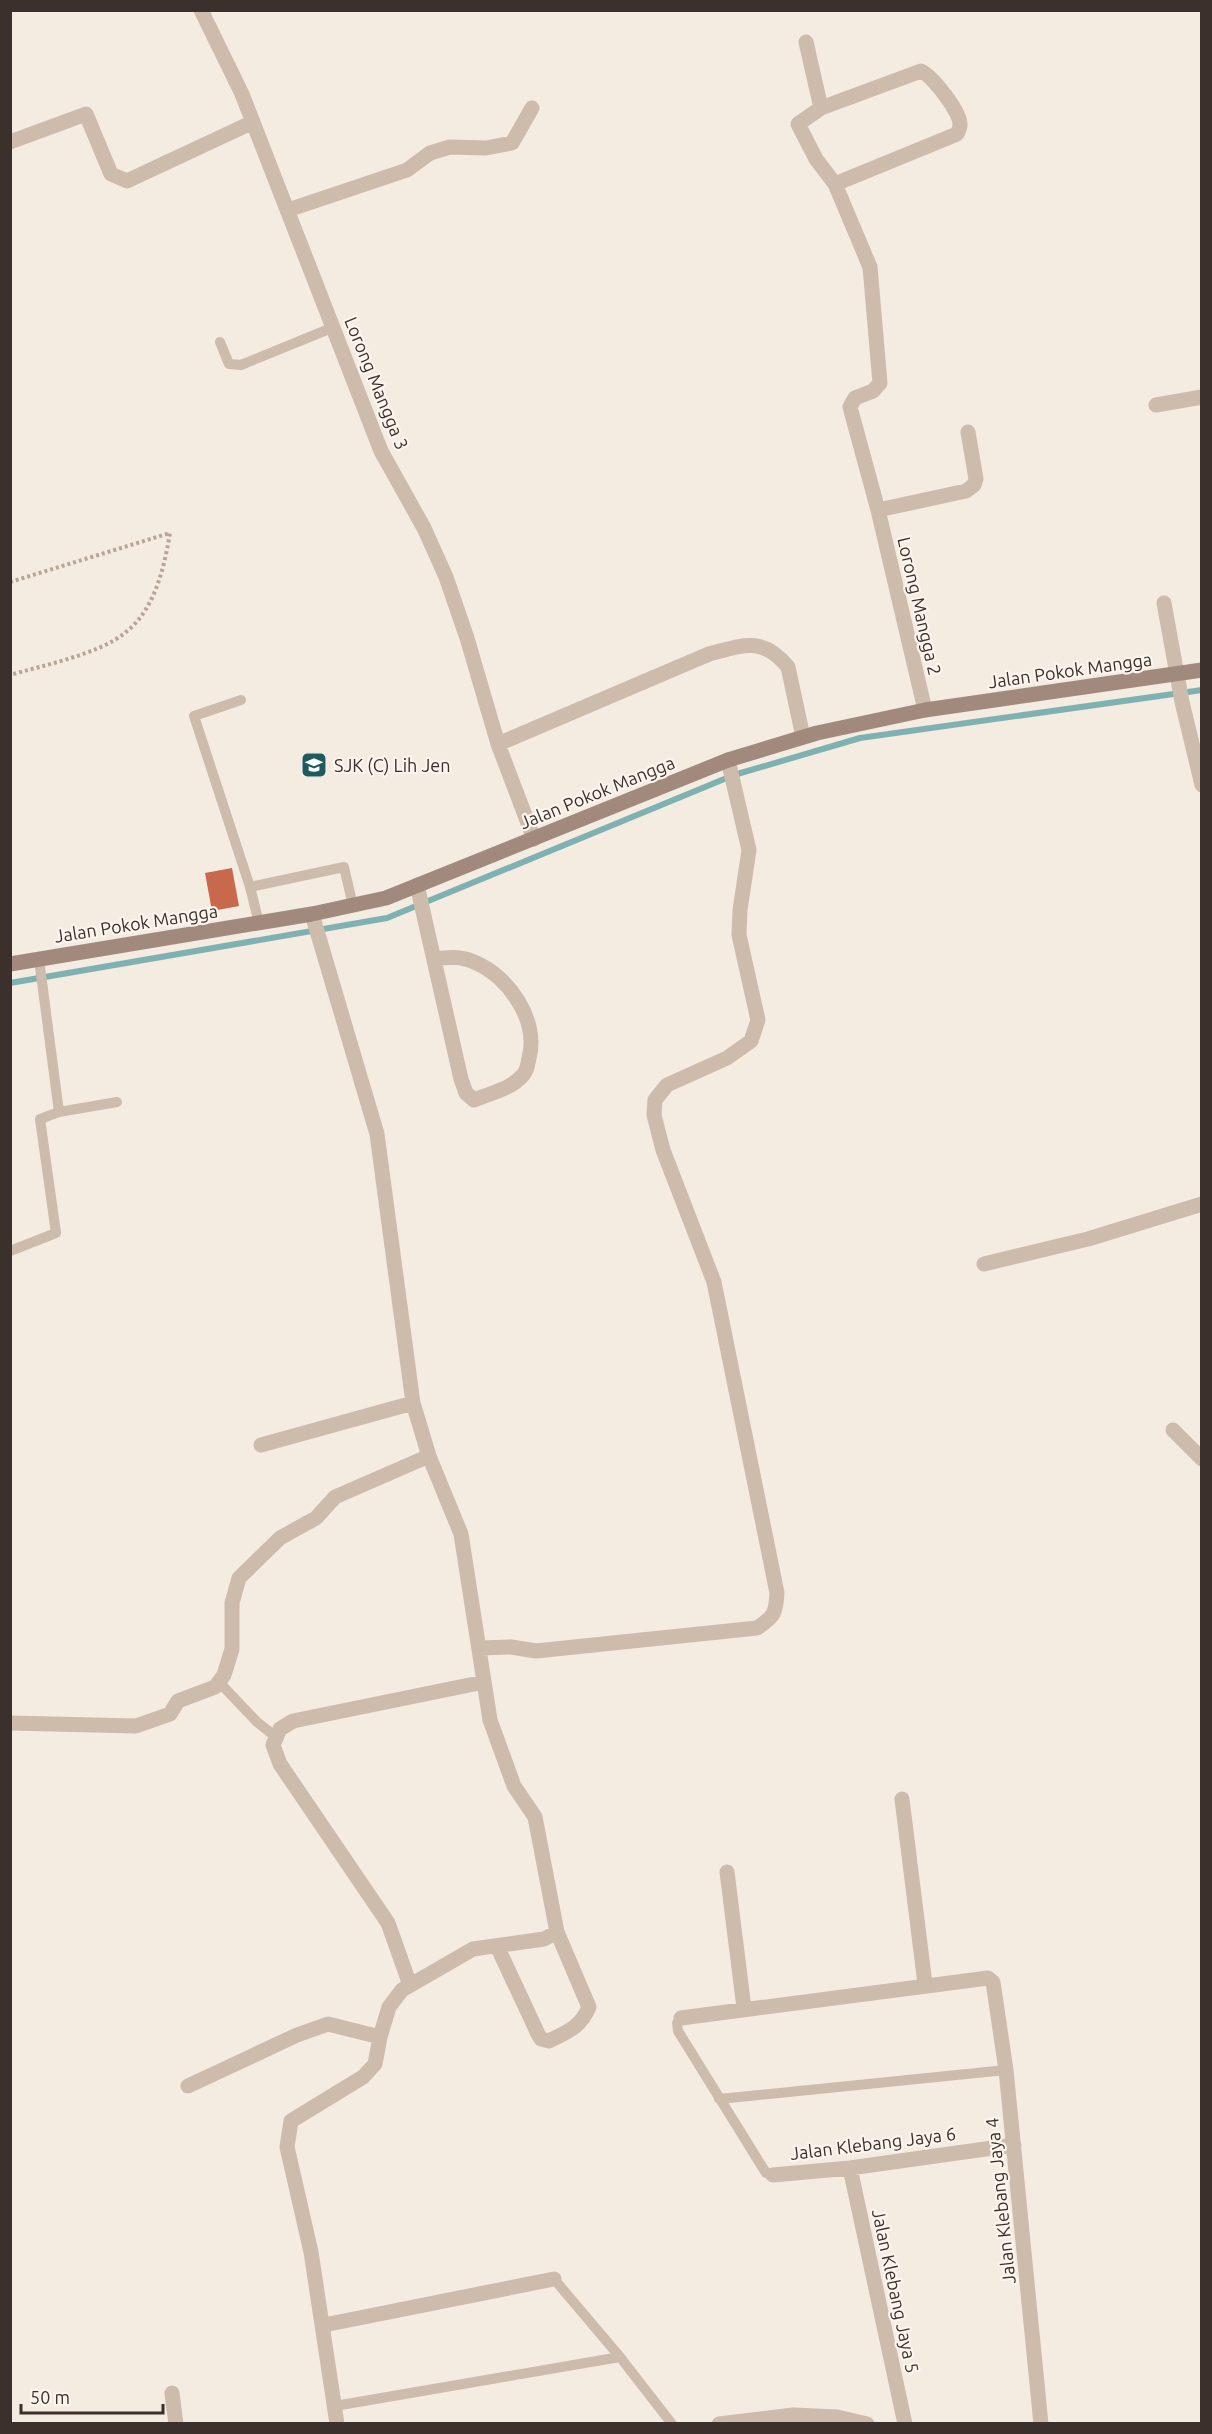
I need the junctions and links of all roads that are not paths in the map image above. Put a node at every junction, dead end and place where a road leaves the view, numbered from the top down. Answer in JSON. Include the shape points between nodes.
{"nodes":[{"id":1,"x":201,"y":10,"type":"edge"},
{"id":2,"x":806,"y":42,"type":"dead end"},
{"id":3,"x":532,"y":108,"type":"dead end"},
{"id":4,"x":821,"y":108,"type":"junction"},
{"id":5,"x":253,"y":122,"type":"junction"},
{"id":6,"x":10,"y":142,"type":"edge"},
{"id":7,"x":835,"y":184,"type":"junction"},
{"id":8,"x":288,"y":210,"type":"junction"},
{"id":9,"x":334,"y":327,"type":"junction"},
{"id":10,"x":220,"y":342,"type":"dead end"},
{"id":11,"x":1202,"y":397,"type":"edge"},
{"id":12,"x":1156,"y":405,"type":"dead end"},
{"id":13,"x":968,"y":432,"type":"dead end"},
{"id":14,"x":878,"y":510,"type":"junction"},
{"id":15,"x":1164,"y":603,"type":"dead end"},
{"id":16,"x":1202,"y":670,"type":"edge"},
{"id":17,"x":1178,"y":678,"type":"junction"},
{"id":18,"x":241,"y":700,"type":"dead end"},
{"id":19,"x":925,"y":710,"type":"junction"},
{"id":20,"x":803,"y":737,"type":"junction"},
{"id":21,"x":498,"y":744,"type":"junction"},
{"id":22,"x":729,"y":765,"type":"junction"},
{"id":23,"x":1202,"y":785,"type":"edge"},
{"id":24,"x":534,"y":839,"type":"junction"},
{"id":25,"x":249,"y":886,"type":"junction"},
{"id":26,"x":418,"y":891,"type":"junction"},
{"id":27,"x":353,"y":906,"type":"junction"},
{"id":28,"x":314,"y":918,"type":"junction"},
{"id":29,"x":259,"y":923,"type":"junction"},
{"id":30,"x":39,"y":959,"type":"junction"},
{"id":31,"x":434,"y":959,"type":"junction"},
{"id":32,"x":10,"y":964,"type":"edge"},
{"id":33,"x":117,"y":1102,"type":"dead end"},
{"id":34,"x":58,"y":1112,"type":"junction"},
{"id":35,"x":1202,"y":1204,"type":"edge"},
{"id":36,"x":10,"y":1251,"type":"edge"},
{"id":37,"x":984,"y":1264,"type":"dead end"},
{"id":38,"x":413,"y":1403,"type":"junction"},
{"id":39,"x":1173,"y":1430,"type":"dead end"},
{"id":40,"x":261,"y":1445,"type":"dead end"},
{"id":41,"x":429,"y":1456,"type":"junction"},
{"id":42,"x":1202,"y":1459,"type":"edge"},
{"id":43,"x":478,"y":1648,"type":"junction"},
{"id":44,"x":219,"y":1682,"type":"junction"},
{"id":45,"x":484,"y":1682,"type":"junction"},
{"id":46,"x":10,"y":1723,"type":"edge"},
{"id":47,"x":276,"y":1737,"type":"junction"},
{"id":48,"x":902,"y":1799,"type":"dead end"},
{"id":49,"x":727,"y":1872,"type":"dead end"},
{"id":50,"x":557,"y":1932,"type":"junction"},
{"id":51,"x":497,"y":1946,"type":"junction"},
{"id":52,"x":926,"y":1984,"type":"junction"},
{"id":53,"x":410,"y":1985,"type":"junction"},
{"id":54,"x":744,"y":2008,"type":"junction"},
{"id":55,"x":681,"y":2018,"type":"joint"},
{"id":56,"x":380,"y":2037,"type":"junction"},
{"id":57,"x":1006,"y":2070,"type":"junction"},
{"id":58,"x":189,"y":2086,"type":"dead end"},
{"id":59,"x":719,"y":2099,"type":"junction"},
{"id":60,"x":1014,"y":2145,"type":"junction"},
{"id":61,"x":850,"y":2168,"type":"junction"},
{"id":62,"x":773,"y":2175,"type":"joint"},
{"id":63,"x":554,"y":2279,"type":"joint"},
{"id":64,"x":324,"y":2325,"type":"junction"},
{"id":65,"x":620,"y":2357,"type":"junction"},
{"id":66,"x":172,"y":2393,"type":"dead end"},
{"id":67,"x":335,"y":2406,"type":"junction"},
{"id":68,"x":176,"y":2424,"type":"edge"},
{"id":69,"x":338,"y":2424,"type":"edge"},
{"id":70,"x":672,"y":2424,"type":"edge"},
{"id":71,"x":719,"y":2424,"type":"edge"},
{"id":72,"x":867,"y":2424,"type":"edge"},
{"id":73,"x":905,"y":2424,"type":"edge"},
{"id":74,"x":1041,"y":2424,"type":"edge"}],
"edges":[{"from":1,"to":5,"type":"street","name":"Lorong Mangga 3"},
{"from":2,"to":4,"type":"street"},
{"from":3,"to":8,"type":"street","via":[[512,143],[486,148],[450,147],[430,153],[406,170]]},
{"from":4,"to":7,"type":"street","via":[[798,124],[816,159]]},
{"from":4,"to":7,"type":"street","via":[[921,71],[933,79],[961,127],[957,134]]},
{"from":5,"to":6,"type":"street","via":[[127,181],[111,174],[86,114]]},
{"from":5,"to":8,"type":"street","name":"Lorong Mangga 3"},
{"from":7,"to":14,"type":"street","name":"Lorong Mangga 2","via":[[870,267],[880,383],[873,391],[855,398],[850,407]]},
{"from":8,"to":9,"type":"street","name":"Lorong Mangga 3"},
{"from":9,"to":10,"type":"lane","via":[[241,365],[229,364]]},
{"from":9,"to":21,"type":"street","name":"Lorong Mangga 3","via":[[381,451],[446,577]]},
{"from":11,"to":12,"type":"street"},
{"from":13,"to":14,"type":"street","via":[[974,485],[966,491]]},
{"from":14,"to":19,"type":"street","name":"Lorong Mangga 2"},
{"from":15,"to":17,"type":"street"},
{"from":16,"to":17,"type":"main road","name":"Jalan Pokok Mangga"},
{"from":17,"to":19,"type":"main road","name":"Jalan Pokok Mangga"},
{"from":17,"to":23,"type":"street"},
{"from":18,"to":25,"type":"lane","via":[[194,716]]},
{"from":19,"to":20,"type":"main road","name":"Jalan Pokok Mangga"},
{"from":20,"to":21,"type":"street","via":[[788,667],[769,650],[745,644],[709,654]]},
{"from":20,"to":22,"type":"main road","name":"Jalan Pokok Mangga"},
{"from":21,"to":24,"type":"street","name":"Lorong Mangga 3"},
{"from":22,"to":24,"type":"main road","name":"Jalan Pokok Mangga"},
{"from":22,"to":43,"type":"street","via":[[749,850],[739,935],[758,1020],[751,1041],[727,1058],[667,1085],[655,1100],[654,1115],[663,1150],[714,1282],[777,1593],[776,1611],[757,1628],[536,1651]]},
{"from":24,"to":26,"type":"main road","name":"Jalan Pokok Mangga"},
{"from":25,"to":27,"type":"lane","via":[[344,867]]},
{"from":25,"to":29,"type":"lane"},
{"from":26,"to":27,"type":"main road","name":"Jalan Pokok Mangga"},
{"from":26,"to":31,"type":"street"},
{"from":27,"to":28,"type":"main road","name":"Jalan Pokok Mangga"},
{"from":28,"to":29,"type":"main road","name":"Jalan Pokok Mangga"},
{"from":28,"to":38,"type":"street","via":[[377,1134]]},
{"from":29,"to":30,"type":"main road","name":"Jalan Pokok Mangga"},
{"from":30,"to":32,"type":"main road","name":"Jalan Pokok Mangga"},
{"from":30,"to":34,"type":"lane"},
{"from":31,"to":31,"type":"street","via":[[466,1093],[474,1100],[513,1085],[525,1074],[531,1051],[529,1019],[496,975],[475,962],[454,956]]},
{"from":33,"to":34,"type":"lane"},
{"from":34,"to":36,"type":"lane","via":[[40,1119],[56,1233]]},
{"from":35,"to":37,"type":"street","via":[[1088,1239]]},
{"from":38,"to":40,"type":"street"},
{"from":38,"to":41,"type":"street"},
{"from":39,"to":42,"type":"street"},
{"from":41,"to":43,"type":"street","via":[[461,1534]]},
{"from":41,"to":44,"type":"street","via":[[335,1497],[316,1518],[280,1538],[239,1578],[232,1604],[232,1649]]},
{"from":43,"to":45,"type":"street"},
{"from":44,"to":46,"type":"street","via":[[196,1696],[178,1701],[170,1714],[136,1726]]},
{"from":44,"to":47,"type":"lane"},
{"from":45,"to":47,"type":"street","via":[[293,1721],[280,1729]]},
{"from":45,"to":50,"type":"street","via":[[490,1720],[513,1786],[535,1817]]},
{"from":47,"to":53,"type":"street","via":[[273,1745],[280,1764],[388,1923]]},
{"from":48,"to":52,"type":"street"},
{"from":49,"to":54,"type":"street"},
{"from":50,"to":51,"type":"street","via":[[544,1939]]},
{"from":50,"to":51,"type":"street","via":[[589,2007],[578,2027],[549,2041],[538,2034]]},
{"from":51,"to":53,"type":"street","via":[[472,1948]]},
{"from":52,"to":54,"type":"street"},
{"from":52,"to":57,"type":"street","name":"Jalan Klebang Jaya 4","via":[[988,1978],[993,1982]]},
{"from":53,"to":56,"type":"street","via":[[389,2007]]},
{"from":54,"to":55,"type":"street"},
{"from":55,"to":59,"type":"lane","via":[[678,2031]]},
{"from":56,"to":58,"type":"street","via":[[328,2024]]},
{"from":56,"to":64,"type":"street","via":[[375,2064],[363,2077],[291,2121],[288,2132],[287,2147]]},
{"from":57,"to":59,"type":"lane"},
{"from":57,"to":60,"type":"street","name":"Jalan Klebang Jaya 4"},
{"from":59,"to":62,"type":"lane","via":[[766,2173]]},
{"from":60,"to":61,"type":"street","name":"Jalan Klebang Jaya 6"},
{"from":60,"to":74,"type":"street","name":"Jalan Klebang Jaya 4"},
{"from":61,"to":62,"type":"street","name":"Jalan Klebang Jaya 6"},
{"from":61,"to":73,"type":"street","name":"Jalan Klebang Jaya 5"},
{"from":63,"to":64,"type":"street"},
{"from":63,"to":65,"type":"lane"},
{"from":64,"to":67,"type":"street"},
{"from":65,"to":67,"type":"lane"},
{"from":65,"to":70,"type":"lane"},
{"from":66,"to":68,"type":"street"},
{"from":67,"to":69,"type":"street"},
{"from":71,"to":72,"type":"street","via":[[793,2415]]}]}
